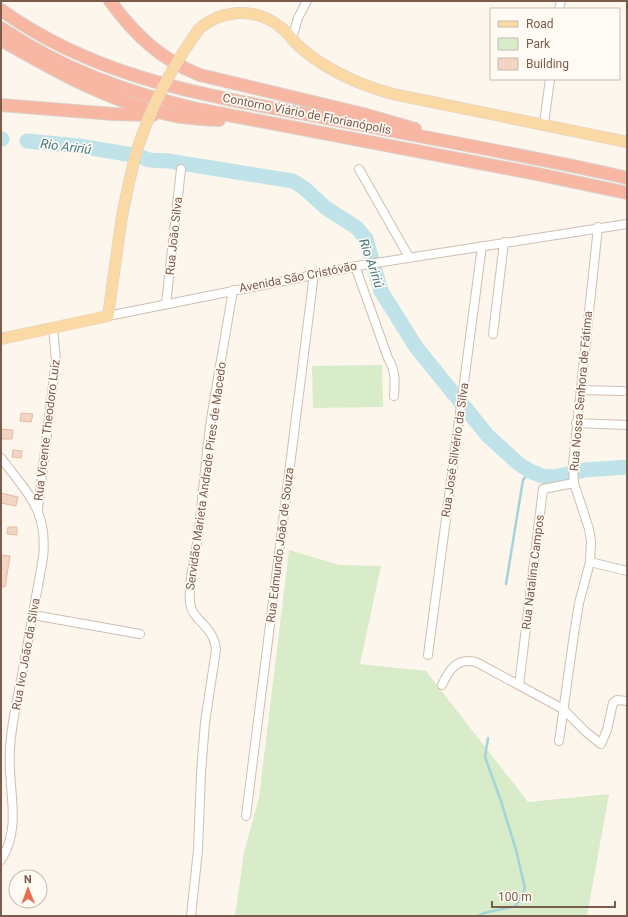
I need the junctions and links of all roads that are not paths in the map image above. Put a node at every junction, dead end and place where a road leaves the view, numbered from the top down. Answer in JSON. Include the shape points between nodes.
{"nodes":[{"id":1,"x":110,"y":1,"type":"edge"},
{"id":2,"x":307,"y":1,"type":"edge"},
{"id":3,"x":1,"y":10,"type":"edge"},
{"id":4,"x":1,"y":28,"type":"edge"},
{"id":5,"x":1,"y":40,"type":"edge"},
{"id":6,"x":292,"y":40,"type":"junction"},
{"id":7,"x":550,"y":80,"type":"edge"},
{"id":8,"x":1,"y":105,"type":"edge"},
{"id":9,"x":172,"y":116,"type":"junction"},
{"id":10,"x":544,"y":124,"type":"junction"},
{"id":11,"x":288,"y":126,"type":"junction"},
{"id":12,"x":446,"y":141,"type":"junction"},
{"id":13,"x":627,"y":142,"type":"edge"},
{"id":14,"x":181,"y":169,"type":"dead end"},
{"id":15,"x":359,"y":169,"type":"dead end"},
{"id":16,"x":627,"y":178,"type":"edge"},
{"id":17,"x":627,"y":193,"type":"edge"},
{"id":18,"x":627,"y":224,"type":"edge"},
{"id":19,"x":598,"y":227,"type":"junction"},
{"id":20,"x":504,"y":242,"type":"junction"},
{"id":21,"x":482,"y":246,"type":"junction"},
{"id":22,"x":409,"y":257,"type":"junction"},
{"id":23,"x":359,"y":266,"type":"junction"},
{"id":24,"x":314,"y":274,"type":"junction"},
{"id":25,"x":233,"y":290,"type":"junction"},
{"id":26,"x":166,"y":304,"type":"junction"},
{"id":27,"x":108,"y":316,"type":"junction"},
{"id":28,"x":53,"y":328,"type":"junction"},
{"id":29,"x":493,"y":334,"type":"dead end"},
{"id":30,"x":1,"y":339,"type":"edge"},
{"id":31,"x":580,"y":390,"type":"junction"},
{"id":32,"x":623,"y":391,"type":"dead end"},
{"id":33,"x":394,"y":396,"type":"dead end"},
{"id":34,"x":576,"y":423,"type":"junction"},
{"id":35,"x":627,"y":425,"type":"edge"},
{"id":36,"x":1,"y":458,"type":"edge"},
{"id":37,"x":573,"y":480,"type":"junction"},
{"id":38,"x":38,"y":509,"type":"junction"},
{"id":39,"x":590,"y":562,"type":"junction"},
{"id":40,"x":627,"y":571,"type":"edge"},
{"id":41,"x":33,"y":615,"type":"junction"},
{"id":42,"x":140,"y":634,"type":"dead end"},
{"id":43,"x":428,"y":655,"type":"dead end"},
{"id":44,"x":442,"y":685,"type":"dead end"},
{"id":45,"x":519,"y":685,"type":"junction"},
{"id":46,"x":627,"y":701,"type":"edge"},
{"id":47,"x":563,"y":709,"type":"junction"},
{"id":48,"x":559,"y":741,"type":"dead end"},
{"id":49,"x":246,"y":816,"type":"dead end"},
{"id":50,"x":1,"y":860,"type":"edge"},
{"id":51,"x":191,"y":916,"type":"edge"}],
"edges":[{"from":1,"to":12,"type":"highway","via":[[150,47],[200,76],[364,114]]},
{"from":2,"to":6,"type":"street","via":[[298,18]]},
{"from":3,"to":12,"type":"highway","name":"Contorno Viário de Florianópolis","via":[[76,54],[154,82],[235,101]]},
{"from":4,"to":11,"type":"highway","name":"Contorno Viário de Florianópolis","via":[[51,58],[120,88],[173,103]]},
{"from":5,"to":9,"type":"highway","via":[[48,67],[115,99]]},
{"from":6,"to":10,"type":"main road","via":[[329,69],[369,87]]},
{"from":6,"to":27,"type":"main road","bridge":true,"via":[[275,22],[244,13],[220,16],[199,29],[168,77],[151,112],[136,154],[122,216]]},
{"from":7,"to":10,"type":"street"},
{"from":8,"to":9,"type":"highway"},
{"from":9,"to":11,"type":"highway"},
{"from":10,"to":13,"type":"main road"},
{"from":11,"to":17,"type":"highway","name":"Contorno Viário de Florianópolis"},
{"from":12,"to":16,"type":"highway","name":"Contorno Viário de Florianópolis"},
{"from":14,"to":26,"type":"street","name":"Rua João Silva"},
{"from":15,"to":22,"type":"street"},
{"from":18,"to":19,"type":"street","name":"Avenida São Cristóvão"},
{"from":19,"to":20,"type":"street","name":"Avenida São Cristóvão"},
{"from":19,"to":31,"type":"street","name":"Rua Nossa Senhora de Fátima"},
{"from":20,"to":21,"type":"street","name":"Avenida São Cristóvão"},
{"from":20,"to":29,"type":"street"},
{"from":21,"to":22,"type":"street","name":"Avenida São Cristóvão"},
{"from":21,"to":43,"type":"street","name":"Rua José Silvério da Silva"},
{"from":22,"to":23,"type":"street","name":"Avenida São Cristóvão"},
{"from":23,"to":24,"type":"street","name":"Avenida São Cristóvão"},
{"from":23,"to":33,"type":"street","via":[[393,367]]},
{"from":24,"to":25,"type":"street","name":"Avenida São Cristóvão"},
{"from":24,"to":49,"type":"street","name":"Rua Edmundo João de Souza"},
{"from":25,"to":26,"type":"street","name":"Avenida São Cristóvão"},
{"from":25,"to":51,"type":"street","name":"Servidão Marieta Andrade Pires de Macedo","via":[[212,413],[190,589],[191,609],[212,634],[216,650],[205,722],[198,850]]},
{"from":26,"to":27,"type":"street","name":"Avenida São Cristóvão"},
{"from":27,"to":28,"type":"main road","name":"Avenida São Cristóvão"},
{"from":28,"to":30,"type":"main road","name":"Avenida São Cristóvão"},
{"from":28,"to":38,"type":"street","name":"Rua Vicente Theodoro Luiz","via":[[56,360]]},
{"from":31,"to":32,"type":"street"},
{"from":31,"to":34,"type":"street","name":"Rua Nossa Senhora de Fátima"},
{"from":34,"to":35,"type":"street"},
{"from":34,"to":37,"type":"street","name":"Rua Nossa Senhora de Fátima"},
{"from":36,"to":38,"type":"street","name":"Rua Ivo João da Silva"},
{"from":37,"to":39,"type":"street","name":"Rua Nossa Senhora de Fátima","via":[[589,529]]},
{"from":37,"to":45,"type":"street","name":"Rua Natalina Campos","via":[[543,489]]},
{"from":38,"to":41,"type":"street","name":"Rua Ivo João da Silva","via":[[45,543]]},
{"from":39,"to":40,"type":"street"},
{"from":39,"to":47,"type":"street","name":"Rua Nossa Senhora de Fátima","via":[[579,603]]},
{"from":41,"to":42,"type":"street"},
{"from":41,"to":50,"type":"street","name":"Rua Ivo João da Silva","via":[[10,750],[12,837]]},
{"from":44,"to":45,"type":"street","via":[[452,669],[465,661],[476,662]]},
{"from":45,"to":47,"type":"street"},
{"from":46,"to":47,"type":"street","via":[[617,700],[613,703],[601,744]]},
{"from":47,"to":48,"type":"street","name":"Rua Nossa Senhora de Fátima"}]}
